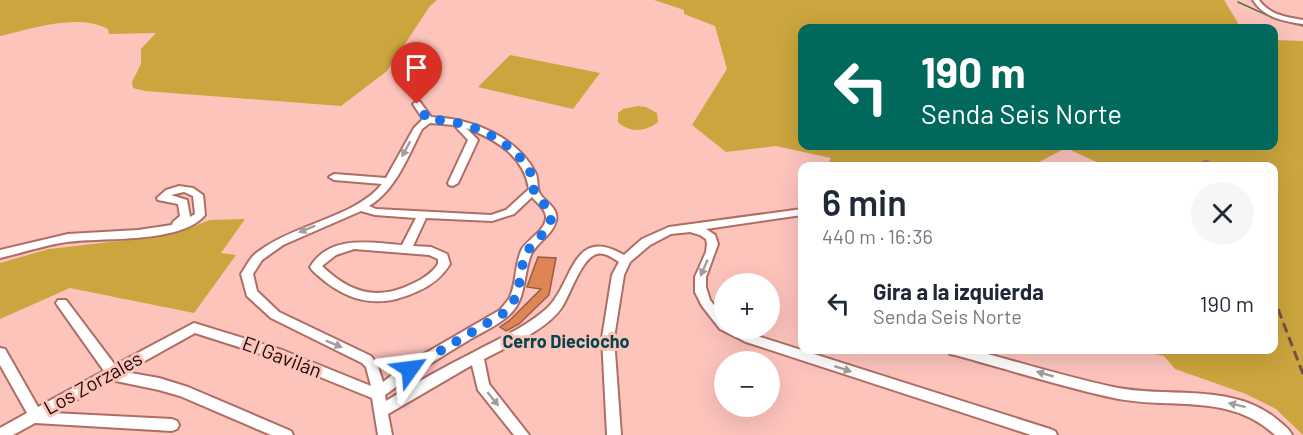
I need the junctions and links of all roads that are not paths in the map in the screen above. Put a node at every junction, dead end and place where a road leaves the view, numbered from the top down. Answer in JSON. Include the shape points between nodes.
{"nodes":[{"id":1,"x":1257,"y":0,"type":"edge"},
{"id":2,"x":1303,"y":21,"type":"edge"},
{"id":3,"x":417,"y":104,"type":"dead end"},
{"id":4,"x":428,"y":120,"type":"junction"},
{"id":5,"x":453,"y":122,"type":"junction"},
{"id":6,"x":334,"y":177,"type":"dead end"},
{"id":7,"x":388,"y":181,"type":"junction"},
{"id":8,"x":453,"y":183,"type":"dead end"},
{"id":9,"x":533,"y":191,"type":"junction"},
{"id":10,"x":361,"y":207,"type":"junction"},
{"id":11,"x":798,"y":213,"type":"edge"},
{"id":12,"x":423,"y":214,"type":"junction"},
{"id":13,"x":170,"y":227,"type":"junction"},
{"id":14,"x":688,"y":228,"type":"junction"},
{"id":15,"x":406,"y":249,"type":"junction"},
{"id":16,"x":3,"y":255,"type":"edge"},
{"id":17,"x":626,"y":260,"type":"junction"},
{"id":18,"x":62,"y":303,"type":"dead end"},
{"id":19,"x":714,"y":313,"type":"edge"},
{"id":20,"x":186,"y":330,"type":"joint"},
{"id":21,"x":750,"y":339,"type":"edge"},
{"id":22,"x":0,"y":353,"type":"edge"},
{"id":23,"x":970,"y":354,"type":"edge"},
{"id":24,"x":477,"y":356,"type":"junction"},
{"id":25,"x":111,"y":372,"type":"junction"},
{"id":26,"x":377,"y":394,"type":"junction"},
{"id":27,"x":380,"y":412,"type":"junction"},
{"id":28,"x":35,"y":415,"type":"junction"},
{"id":29,"x":172,"y":425,"type":"dead end"},
{"id":30,"x":0,"y":435,"type":"edge"},
{"id":31,"x":286,"y":435,"type":"edge"},
{"id":32,"x":385,"y":435,"type":"edge"},
{"id":33,"x":522,"y":435,"type":"edge"},
{"id":34,"x":614,"y":435,"type":"edge"},
{"id":35,"x":1050,"y":435,"type":"edge"},
{"id":36,"x":1285,"y":435,"type":"edge"}],
"edges":[{"from":1,"to":2,"type":"street"},
{"from":1,"to":2,"type":"street","via":[[1271,14]]},
{"from":3,"to":4,"type":"street"},
{"from":4,"to":5,"type":"street"},
{"from":4,"to":7,"type":"street","one_way":true,"via":[[418,128]]},
{"from":5,"to":8,"type":"street","via":[[473,140]]},
{"from":5,"to":9,"type":"street","via":[[490,134],[513,153],[532,174]]},
{"from":6,"to":7,"type":"street"},
{"from":7,"to":10,"type":"street","via":[[377,197]]},
{"from":9,"to":12,"type":"street","via":[[513,210],[497,218]]},
{"from":9,"to":26,"type":"street","via":[[552,218],[524,257],[514,300],[504,313],[410,369]]},
{"from":10,"to":12,"type":"street","via":[[375,212]]},
{"from":10,"to":26,"type":"street","one_way":true,"via":[[269,247],[251,264],[247,278],[250,290],[273,314],[366,358],[374,372]]},
{"from":11,"to":14,"type":"street"},
{"from":12,"to":15,"type":"street"},
{"from":13,"to":13,"type":"street","via":[[191,222],[200,215],[195,192],[174,190],[162,198],[183,202],[185,218]]},
{"from":13,"to":16,"type":"street","via":[[129,235],[65,238]]},
{"from":14,"to":17,"type":"street","via":[[657,236],[640,245]]},
{"from":14,"to":19,"type":"street","one_way":true,"via":[[706,234],[713,242],[700,287]]},
{"from":15,"to":15,"type":"street","via":[[350,245],[316,267],[335,285],[353,294],[372,298],[395,296],[428,281],[444,264],[437,252]]},
{"from":17,"to":24,"type":"street","via":[[605,250],[586,254],[555,309],[514,339]]},
{"from":17,"to":34,"type":"street","via":[[618,275],[608,338]]},
{"from":18,"to":25,"type":"street"},
{"from":20,"to":25,"type":"street","name":"Los Zorzales"},
{"from":20,"to":26,"type":"street","name":"El Gavilán","via":[[199,327]]},
{"from":21,"to":35,"type":"street","one_way":true},
{"from":22,"to":28,"type":"street"},
{"from":36,"to":23,"type":"street","one_way":true,"via":[[1260,413],[1242,406],[1116,393]]},
{"from":24,"to":27,"type":"street"},
{"from":24,"to":33,"type":"street","one_way":true,"via":[[483,386]]},
{"from":25,"to":28,"type":"street","name":"Los Zorzales"},
{"from":25,"to":31,"type":"street","via":[[118,377],[183,391]]},
{"from":26,"to":27,"type":"street"},
{"from":27,"to":32,"type":"street"},
{"from":28,"to":29,"type":"street","via":[[43,419]]},
{"from":28,"to":30,"type":"street","name":"Los Zorzales"}]}
